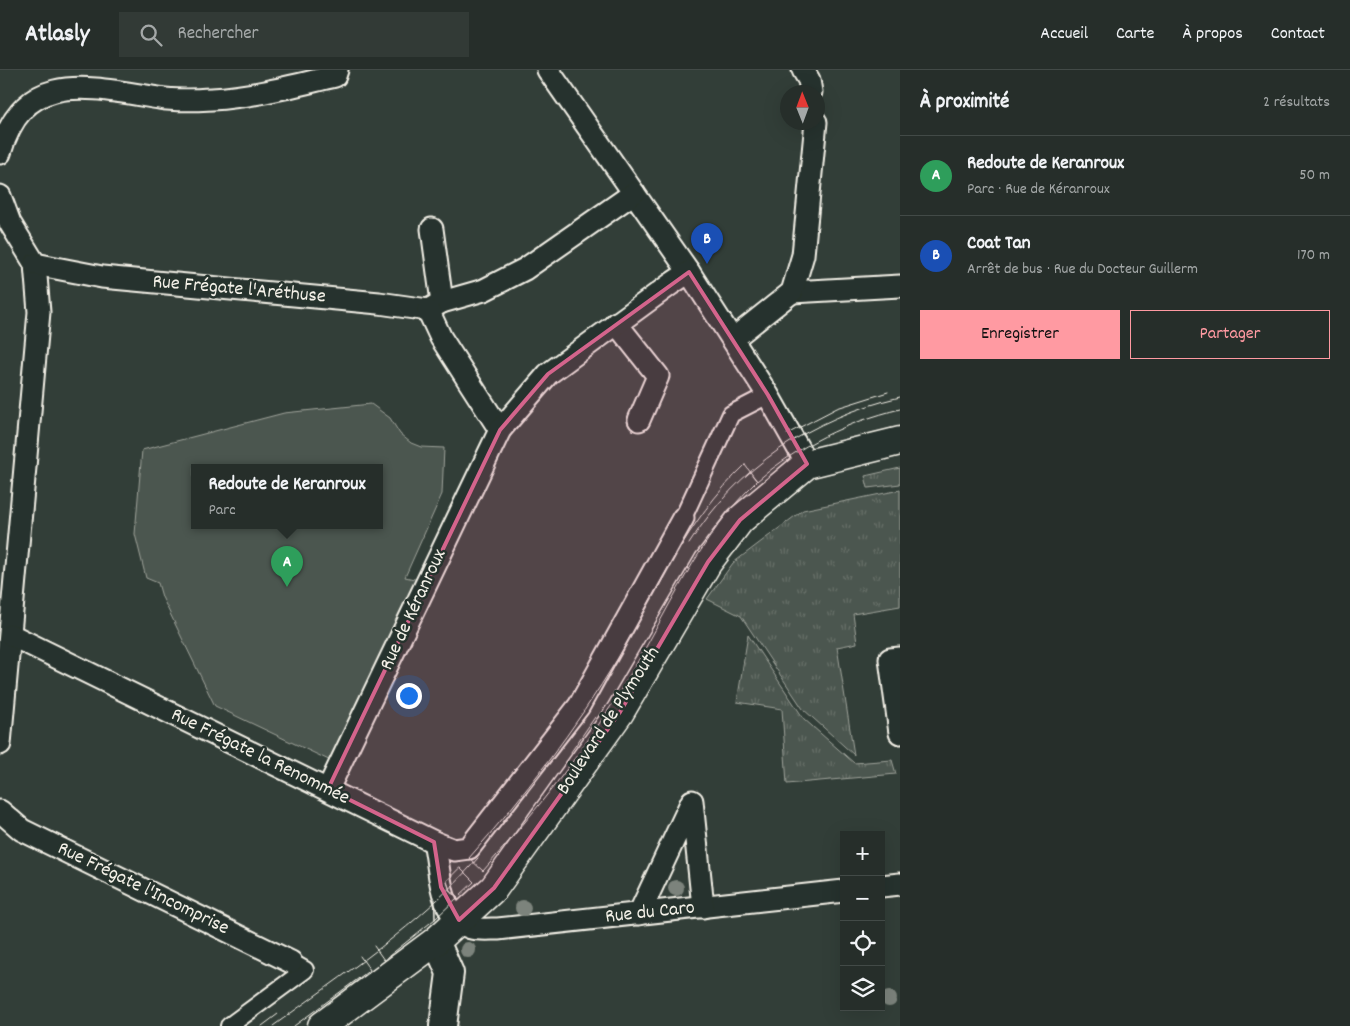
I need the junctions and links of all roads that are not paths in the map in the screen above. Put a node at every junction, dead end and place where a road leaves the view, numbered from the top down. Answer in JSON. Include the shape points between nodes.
{"nodes":[{"id":1,"x":337,"y":70,"type":"edge"},
{"id":2,"x":548,"y":70,"type":"edge"},
{"id":3,"x":815,"y":130,"type":"edge"},
{"id":4,"x":0,"y":153,"type":"edge"},
{"id":5,"x":634,"y":193,"type":"junction"},
{"id":6,"x":0,"y":196,"type":"edge"},
{"id":7,"x":432,"y":229,"type":"dead end"},
{"id":8,"x":35,"y":264,"type":"junction"},
{"id":9,"x":690,"y":272,"type":"junction"},
{"id":10,"x":900,"y":286,"type":"edge"},
{"id":11,"x":792,"y":292,"type":"junction"},
{"id":12,"x":435,"y":306,"type":"junction"},
{"id":13,"x":616,"y":323,"type":"junction"},
{"id":14,"x":733,"y":339,"type":"junction"},
{"id":15,"x":768,"y":395,"type":"junction"},
{"id":16,"x":640,"y":420,"type":"dead end"},
{"id":17,"x":500,"y":430,"type":"junction"},
{"id":18,"x":900,"y":441,"type":"edge"},
{"id":19,"x":806,"y":464,"type":"junction"},
{"id":20,"x":683,"y":518,"type":"joint"},
{"id":21,"x":11,"y":635,"type":"junction"},
{"id":22,"x":900,"y":658,"type":"edge"},
{"id":23,"x":900,"y":733,"type":"edge"},
{"id":24,"x":0,"y":744,"type":"edge"},
{"id":25,"x":328,"y":789,"type":"junction"},
{"id":26,"x":0,"y":810,"type":"edge"},
{"id":27,"x":434,"y":842,"type":"junction"},
{"id":28,"x":900,"y":884,"type":"edge"},
{"id":29,"x":885,"y":886,"type":"edge"},
{"id":30,"x":840,"y":891,"type":"edge"},
{"id":31,"x":703,"y":907,"type":"junction"},
{"id":32,"x":639,"y":914,"type":"junction"},
{"id":33,"x":459,"y":920,"type":"junction"},
{"id":34,"x":436,"y":941,"type":"junction"},
{"id":35,"x":304,"y":969,"type":"joint"},
{"id":36,"x":229,"y":1026,"type":"edge"},
{"id":37,"x":322,"y":1026,"type":"edge"},
{"id":38,"x":443,"y":1026,"type":"edge"}],
"edges":[{"from":1,"to":4,"type":"street","via":[[336,76],[213,99],[160,98],[90,82],[60,80],[39,88],[20,102],[6,125]]},
{"from":2,"to":5,"type":"street"},
{"from":3,"to":11,"type":"street","via":[[803,256]]},
{"from":5,"to":9,"type":"street"},
{"from":5,"to":12,"type":"street","name":"Rue Frégate l'Aréthuse","via":[[525,269],[484,290]]},
{"from":6,"to":8,"type":"street","via":[[10,223]]},
{"from":7,"to":12,"type":"street"},
{"from":8,"to":12,"type":"street","name":"Rue Frégate l'Aréthuse","via":[[102,276]]},
{"from":8,"to":21,"type":"street","via":[[39,312],[14,566]]},
{"from":9,"to":13,"type":"street","name":"Rue de Kéranroux"},
{"from":9,"to":14,"type":"street"},
{"from":10,"to":11,"type":"street"},
{"from":11,"to":14,"type":"street"},
{"from":12,"to":17,"type":"street","via":[[441,338]]},
{"from":13,"to":16,"type":"street","via":[[658,376]]},
{"from":13,"to":17,"type":"street","name":"Rue de Kéranroux","via":[[548,374]]},
{"from":14,"to":15,"type":"street"},
{"from":15,"to":19,"type":"street"},
{"from":15,"to":20,"type":"street","name":"Boulevard de Plymouth","via":[[731,414]]},
{"from":17,"to":25,"type":"street","name":"Rue de Kéranroux"},
{"from":18,"to":19,"type":"main road","name":"Boulevard de Plymouth"},
{"from":19,"to":33,"type":"main road","name":"Boulevard de Plymouth","via":[[758,504],[708,562],[620,712],[494,888]]},
{"from":20,"to":27,"type":"street","name":"Boulevard de Plymouth","via":[[579,706],[468,848],[454,850]]},
{"from":21,"to":24,"type":"street"},
{"from":21,"to":25,"type":"street","name":"Rue Frégate la Renommée"},
{"from":22,"to":23,"type":"street","via":[[890,659]]},
{"from":25,"to":27,"type":"street","name":"Rue Frégate la Renommée"},
{"from":26,"to":35,"type":"street","name":"Rue Frégate l'Incomprise","via":[[22,830]]},
{"from":27,"to":33,"type":"street","via":[[440,887],[448,907]]},
{"from":28,"to":29,"type":"street"},
{"from":30,"to":31,"type":"street","name":"Rue du Caro"},
{"from":31,"to":32,"type":"street","name":"Rue du Caro"},
{"from":31,"to":32,"type":"street","via":[[692,801]]},
{"from":32,"to":33,"type":"street","name":"Rue du Caro","via":[[498,929],[472,928]]},
{"from":33,"to":34,"type":"main road","name":"Boulevard de Plymouth"},
{"from":34,"to":37,"type":"main road","name":"Boulevard de Plymouth"},
{"from":34,"to":38,"type":"street","via":[[450,973]]},
{"from":35,"to":36,"type":"street"}]}
